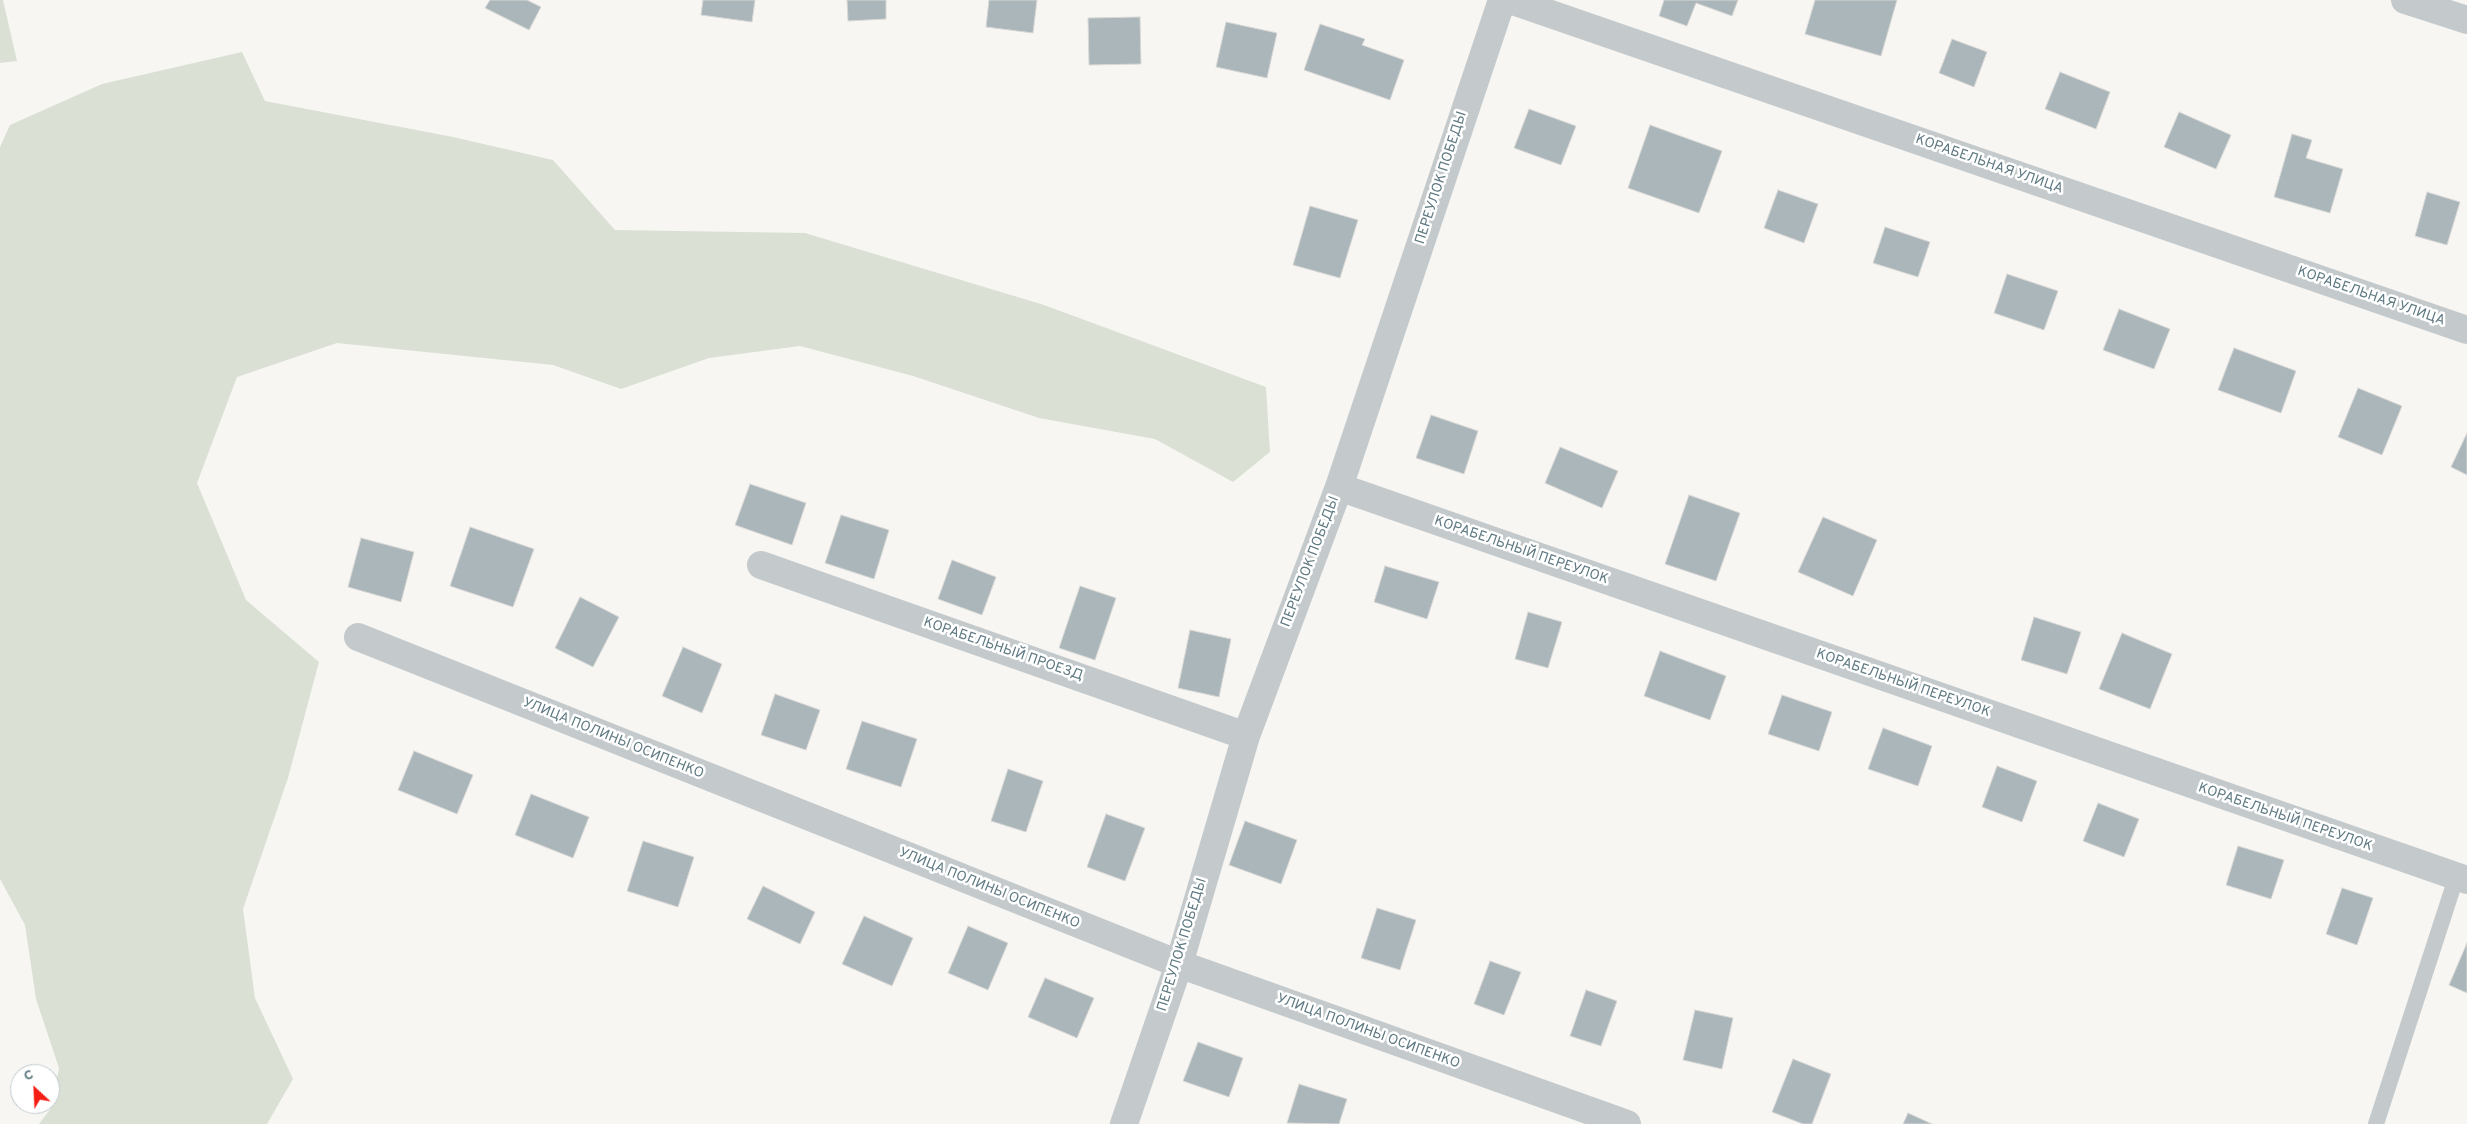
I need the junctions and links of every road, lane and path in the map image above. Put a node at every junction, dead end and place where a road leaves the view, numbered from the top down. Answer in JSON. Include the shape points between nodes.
{"nodes":[{"id":1,"x":1502,"y":0,"type":"edge"},
{"id":2,"x":1510,"y":0,"type":"edge"},
{"id":3,"x":2405,"y":0,"type":"edge"},
{"id":4,"x":2467,"y":20,"type":"edge"},
{"id":5,"x":2467,"y":330,"type":"edge"},
{"id":6,"x":1339,"y":487,"type":"junction"},
{"id":7,"x":761,"y":565,"type":"dead end"},
{"id":8,"x":358,"y":637,"type":"dead end"},
{"id":9,"x":1246,"y":736,"type":"junction"},
{"id":10,"x":2462,"y":879,"type":"edge"},
{"id":11,"x":1179,"y":964,"type":"junction"},
{"id":12,"x":1124,"y":1124,"type":"edge"},
{"id":13,"x":1627,"y":1124,"type":"edge"},
{"id":14,"x":2376,"y":1124,"type":"edge"}],
"edges":[{"from":1,"to":6,"type":"street","name":"ПЕРЕУЛОК ПОБЕДЫ"},
{"from":2,"to":5,"type":"street","name":"КОРАБЕЛЬНАЯ УЛИЦА"},
{"from":3,"to":4,"type":"street"},
{"from":6,"to":9,"type":"street","name":"ПЕРЕУЛОК ПОБЕДЫ"},
{"from":6,"to":10,"type":"street","name":"КОРАБЕЛЬНЫЙ ПЕРЕУЛОК"},
{"from":7,"to":9,"type":"street","name":"КОРАБЕЛЬНЫЙ ПРОЕЗД"},
{"from":8,"to":11,"type":"street","name":"УЛИЦА ПОЛИНЫ ОСИПЕНКО"},
{"from":9,"to":11,"type":"street","name":"ПЕРЕУЛОК ПОБЕДЫ"},
{"from":10,"to":14,"type":"lane"},
{"from":11,"to":12,"type":"street","name":"ПЕРЕУЛОК ПОБЕДЫ"},
{"from":11,"to":13,"type":"street","name":"УЛИЦА ПОЛИНЫ ОСИПЕНКО"}]}
